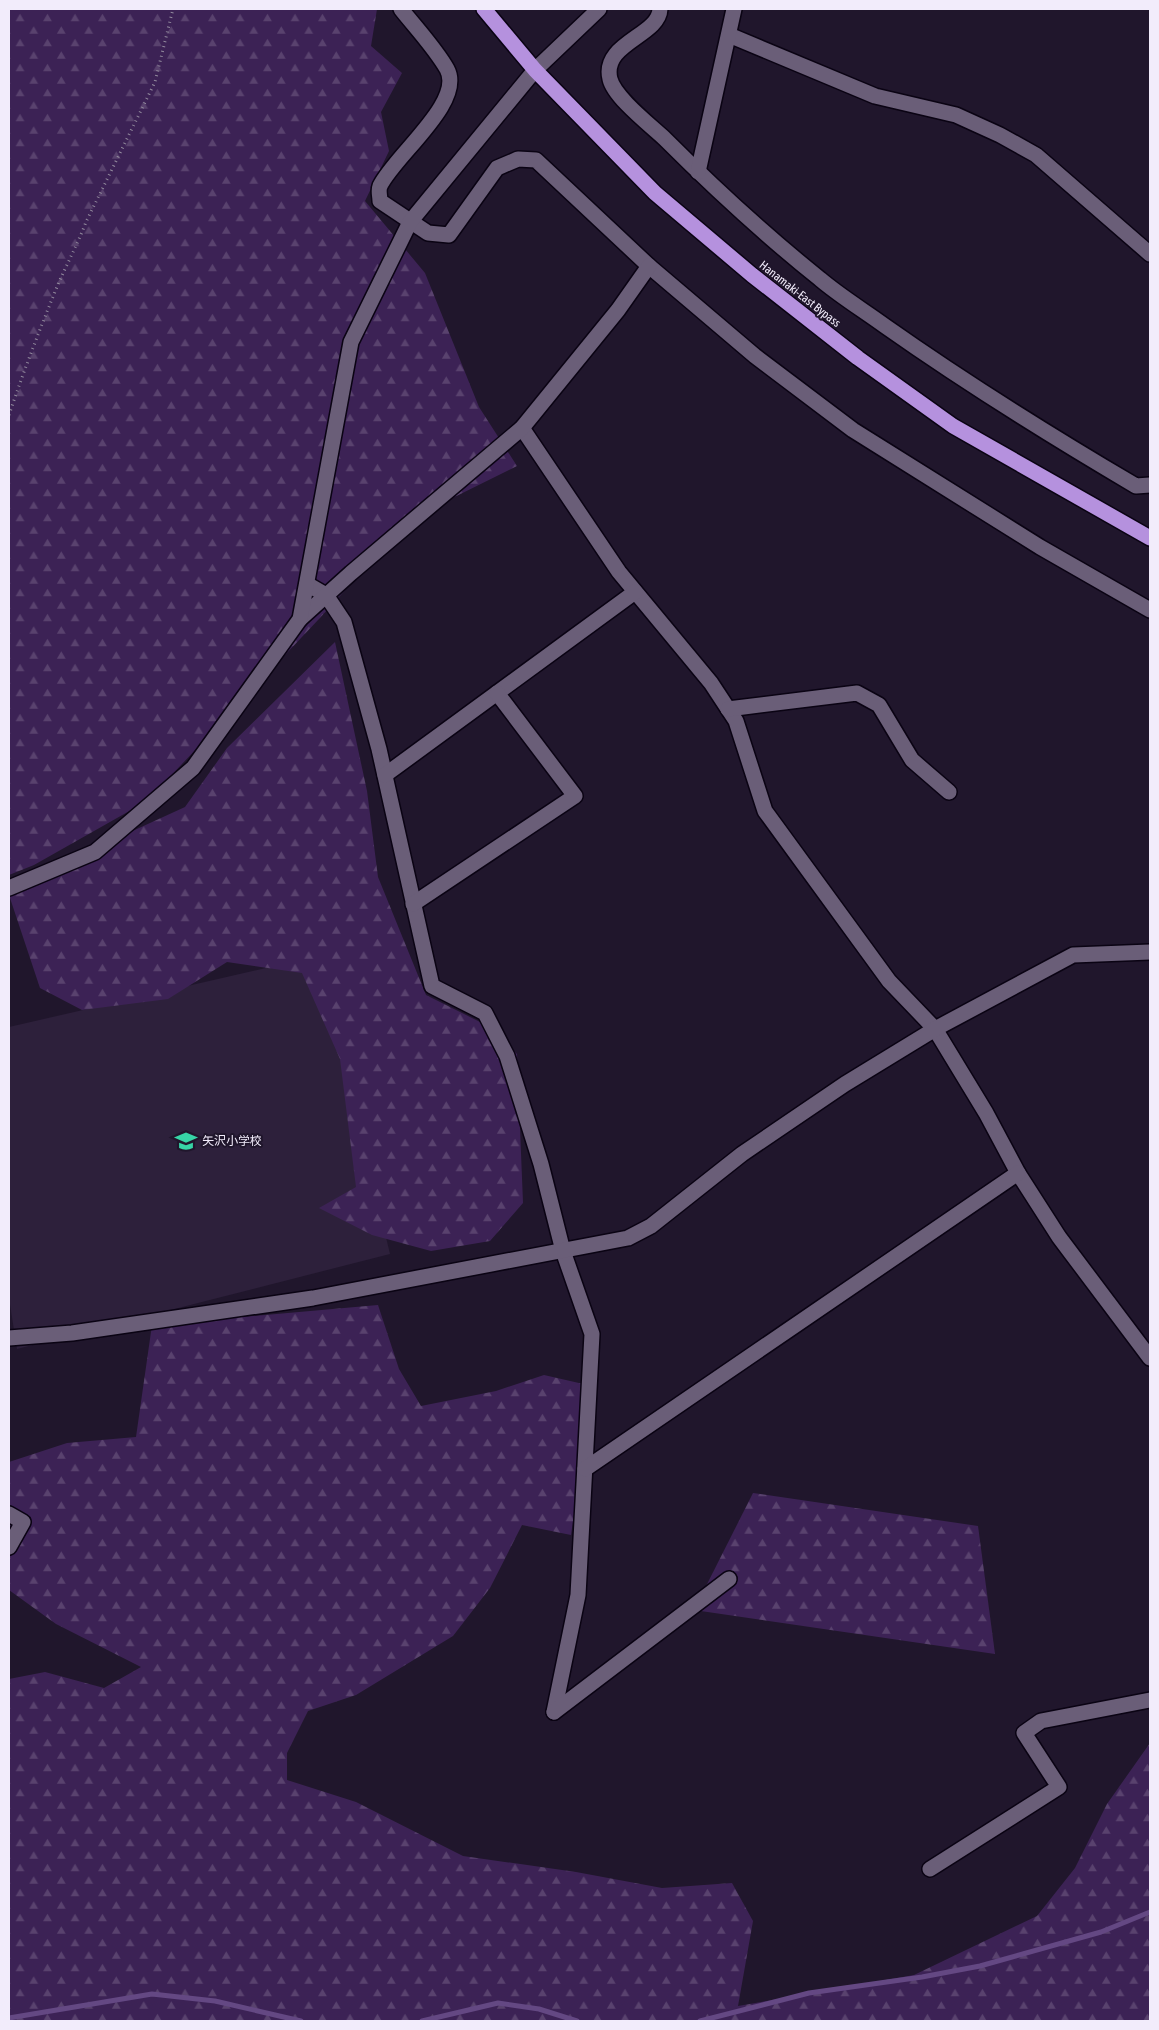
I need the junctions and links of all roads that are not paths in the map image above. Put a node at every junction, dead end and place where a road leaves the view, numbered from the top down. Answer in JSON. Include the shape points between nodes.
{"nodes":[{"id":1,"x":401,"y":9,"type":"edge"},
{"id":2,"x":484,"y":9,"type":"edge"},
{"id":3,"x":599,"y":9,"type":"edge"},
{"id":4,"x":660,"y":9,"type":"edge"},
{"id":5,"x":734,"y":9,"type":"edge"},
{"id":6,"x":729,"y":35,"type":"junction"},
{"id":7,"x":535,"y":70,"type":"junction"},
{"id":8,"x":698,"y":172,"type":"junction"},
{"id":9,"x":410,"y":222,"type":"junction"},
{"id":10,"x":1150,"y":254,"type":"edge"},
{"id":11,"x":649,"y":266,"type":"junction"},
{"id":12,"x":522,"y":428,"type":"junction"},
{"id":13,"x":1150,"y":485,"type":"edge"},
{"id":14,"x":1150,"y":538,"type":"edge"},
{"id":15,"x":307,"y":584,"type":"junction"},
{"id":16,"x":635,"y":592,"type":"junction"},
{"id":17,"x":326,"y":596,"type":"junction"},
{"id":18,"x":1150,"y":610,"type":"edge"},
{"id":19,"x":300,"y":620,"type":"junction"},
{"id":20,"x":497,"y":693,"type":"junction"},
{"id":21,"x":728,"y":709,"type":"junction"},
{"id":22,"x":384,"y":775,"type":"junction"},
{"id":23,"x":949,"y":792,"type":"dead end"},
{"id":24,"x":9,"y":888,"type":"edge"},
{"id":25,"x":413,"y":904,"type":"junction"},
{"id":26,"x":1150,"y":952,"type":"edge"},
{"id":27,"x":935,"y":1029,"type":"junction"},
{"id":28,"x":1018,"y":1173,"type":"junction"},
{"id":29,"x":563,"y":1251,"type":"junction"},
{"id":30,"x":9,"y":1338,"type":"edge"},
{"id":31,"x":1150,"y":1358,"type":"edge"},
{"id":32,"x":584,"y":1469,"type":"junction"},
{"id":33,"x":9,"y":1514,"type":"edge"},
{"id":34,"x":9,"y":1548,"type":"edge"},
{"id":35,"x":729,"y":1580,"type":"dead end"},
{"id":36,"x":1150,"y":1700,"type":"edge"},
{"id":37,"x":930,"y":1869,"type":"dead end"}],
"edges":[{"from":1,"to":9,"type":"street","via":[[448,70],[451,89],[444,104],[379,188],[380,201]]},
{"from":2,"to":7,"type":"highway","name":"Hanamaki-East Bypass"},
{"from":3,"to":7,"type":"street"},
{"from":4,"to":8,"type":"street","via":[[653,23],[617,52],[610,66],[610,80],[621,96]]},
{"from":5,"to":6,"type":"street"},
{"from":6,"to":8,"type":"street"},
{"from":6,"to":10,"type":"street","via":[[875,96],[956,115],[1000,135],[1036,154]]},
{"from":7,"to":9,"type":"street"},
{"from":7,"to":14,"type":"highway","name":"Hanamaki-East Bypass","via":[[655,193],[858,358],[953,426]]},
{"from":8,"to":13,"type":"street","via":[[820,280],[922,352],[1136,486]]},
{"from":9,"to":11,"type":"street","via":[[428,234],[449,235],[497,168],[518,159],[536,160]]},
{"from":9,"to":15,"type":"street","via":[[351,342]]},
{"from":11,"to":12,"type":"street","via":[[618,310]]},
{"from":11,"to":18,"type":"street","via":[[755,356],[853,430],[1040,547]]},
{"from":12,"to":16,"type":"street"},
{"from":12,"to":17,"type":"street"},
{"from":15,"to":17,"type":"street"},
{"from":15,"to":19,"type":"street"},
{"from":16,"to":20,"type":"street"},
{"from":16,"to":21,"type":"street","via":[[711,683]]},
{"from":17,"to":19,"type":"street"},
{"from":17,"to":22,"type":"street","via":[[344,622]]},
{"from":19,"to":24,"type":"street","via":[[193,768],[95,852]]},
{"from":20,"to":22,"type":"street"},
{"from":20,"to":25,"type":"street","via":[[576,796]]},
{"from":21,"to":23,"type":"street","via":[[857,694],[879,704],[912,760]]},
{"from":21,"to":27,"type":"street","via":[[736,721],[765,811],[889,981]]},
{"from":22,"to":25,"type":"street"},
{"from":25,"to":29,"type":"street","via":[[432,986],[485,1013],[507,1056],[541,1164]]},
{"from":26,"to":27,"type":"street","via":[[1073,955]]},
{"from":27,"to":28,"type":"street","via":[[986,1112]]},
{"from":27,"to":29,"type":"street","via":[[742,1154],[651,1226],[628,1238]]},
{"from":28,"to":31,"type":"street","via":[[1059,1237]]},
{"from":28,"to":32,"type":"street"},
{"from":29,"to":30,"type":"street","via":[[313,1298],[72,1333]]},
{"from":29,"to":32,"type":"street","via":[[592,1334]]},
{"from":32,"to":35,"type":"street","via":[[578,1595],[554,1712]]},
{"from":33,"to":34,"type":"street","via":[[23,1522]]},
{"from":36,"to":37,"type":"street","via":[[1041,1721],[1024,1733],[1059,1787]]}]}
